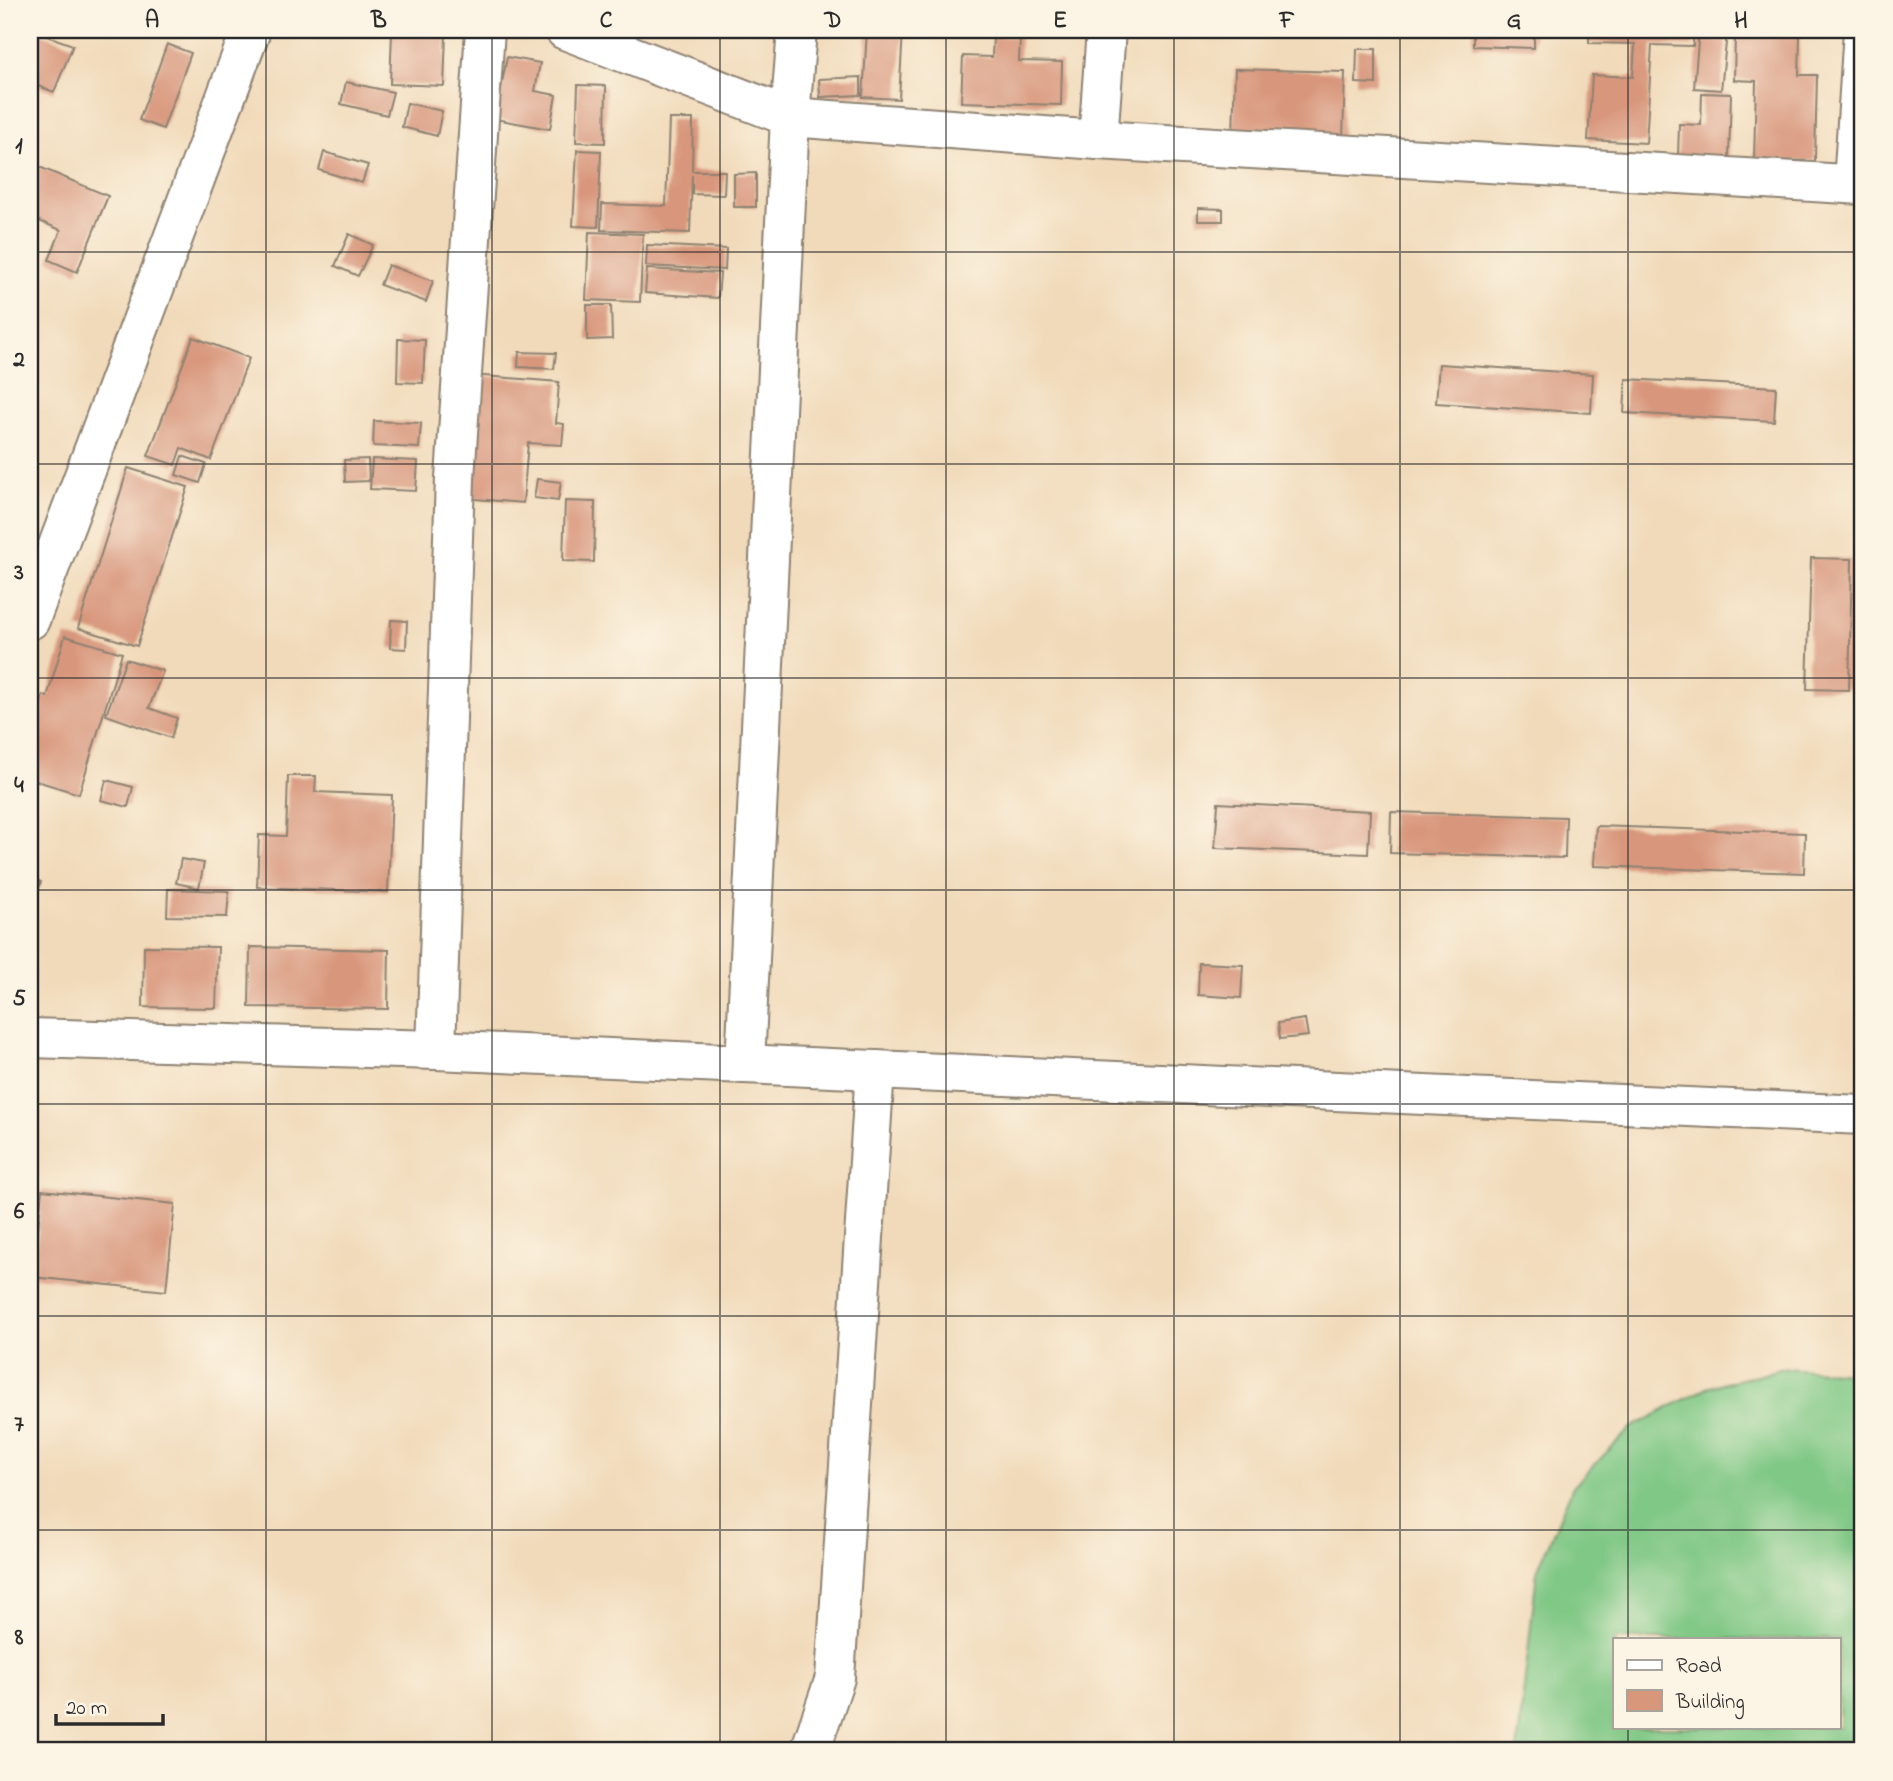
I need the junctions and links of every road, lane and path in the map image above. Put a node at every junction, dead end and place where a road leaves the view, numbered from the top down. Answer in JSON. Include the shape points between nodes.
{"nodes":[{"id":1,"x":251,"y":30,"type":"edge"},
{"id":2,"x":485,"y":30,"type":"edge"},
{"id":3,"x":565,"y":30,"type":"edge"},
{"id":4,"x":797,"y":30,"type":"edge"},
{"id":5,"x":1107,"y":30,"type":"edge"},
{"id":6,"x":1863,"y":30,"type":"edge"},
{"id":7,"x":790,"y":117,"type":"junction"},
{"id":8,"x":1098,"y":140,"type":"junction"},
{"id":9,"x":1858,"y":184,"type":"edge"},
{"id":10,"x":30,"y":620,"type":"edge"},
{"id":11,"x":30,"y":1038,"type":"edge"},
{"id":12,"x":436,"y":1050,"type":"junction"},
{"id":13,"x":745,"y":1064,"type":"junction"},
{"id":14,"x":875,"y":1070,"type":"junction"},
{"id":15,"x":1863,"y":1115,"type":"edge"},
{"id":16,"x":811,"y":1751,"type":"edge"}],
"edges":[{"from":1,"to":10,"type":"street"},
{"from":2,"to":12,"type":"street","via":[[455,478]]},
{"from":3,"to":7,"type":"street"},
{"from":4,"to":7,"type":"street"},
{"from":5,"to":8,"type":"street"},
{"from":6,"to":9,"type":"street"},
{"from":7,"to":8,"type":"street"},
{"from":7,"to":13,"type":"street"},
{"from":8,"to":9,"type":"street"},
{"from":11,"to":12,"type":"street"},
{"from":12,"to":13,"type":"street"},
{"from":13,"to":14,"type":"street"},
{"from":14,"to":15,"type":"street"},
{"from":14,"to":16,"type":"street","via":[[835,1678]]}]}
